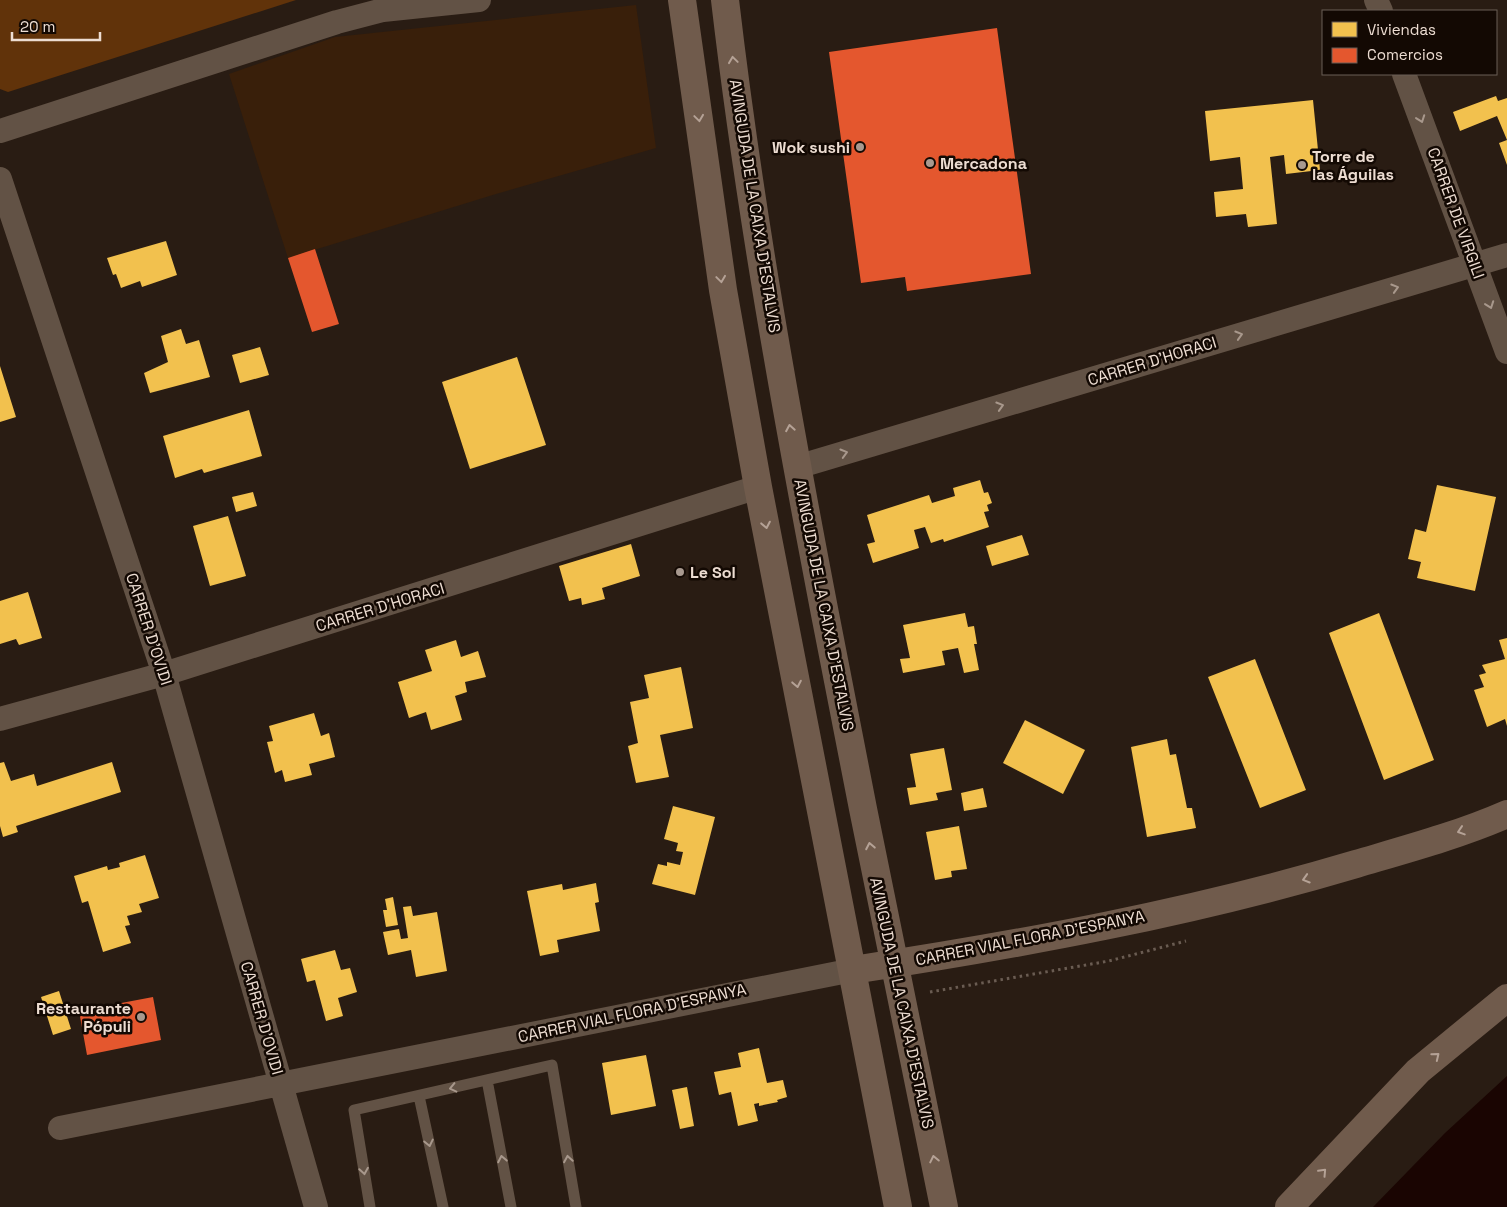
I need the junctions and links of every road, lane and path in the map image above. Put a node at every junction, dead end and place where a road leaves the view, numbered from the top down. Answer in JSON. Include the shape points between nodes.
{"nodes":[{"id":1,"x":479,"y":0,"type":"edge"},
{"id":2,"x":682,"y":0,"type":"edge"},
{"id":3,"x":725,"y":0,"type":"edge"},
{"id":4,"x":1404,"y":75,"type":"edge"},
{"id":5,"x":0,"y":130,"type":"edge"},
{"id":6,"x":0,"y":179,"type":"edge"},
{"id":7,"x":1507,"y":255,"type":"edge"},
{"id":8,"x":1475,"y":264,"type":"junction"},
{"id":9,"x":1507,"y":352,"type":"edge"},
{"id":10,"x":797,"y":467,"type":"junction"},
{"id":11,"x":758,"y":487,"type":"junction"},
{"id":12,"x":164,"y":674,"type":"junction"},
{"id":13,"x":0,"y":720,"type":"edge"},
{"id":14,"x":1507,"y":814,"type":"edge"},
{"id":15,"x":892,"y":964,"type":"junction"},
{"id":16,"x":853,"y":970,"type":"junction"},
{"id":17,"x":1507,"y":998,"type":"edge"},
{"id":18,"x":486,"y":1080,"type":"junction"},
{"id":19,"x":281,"y":1085,"type":"junction"},
{"id":20,"x":419,"y":1096,"type":"junction"},
{"id":21,"x":60,"y":1128,"type":"dead end"},
{"id":22,"x":316,"y":1207,"type":"edge"},
{"id":23,"x":370,"y":1207,"type":"edge"},
{"id":24,"x":443,"y":1207,"type":"edge"},
{"id":25,"x":511,"y":1207,"type":"edge"},
{"id":26,"x":576,"y":1207,"type":"edge"},
{"id":27,"x":898,"y":1207,"type":"edge"},
{"id":28,"x":944,"y":1207,"type":"edge"},
{"id":29,"x":1289,"y":1207,"type":"edge"}],
"edges":[{"from":1,"to":5,"type":"street","via":[[383,10],[337,22]]},
{"from":2,"to":11,"type":"main road","one_way":true,"via":[[723,290]]},
{"from":10,"to":3,"type":"main road","name":"AVINGUDA DE LA CAIXA D'ESTALVIS","one_way":true,"via":[[765,284]]},
{"from":4,"to":8,"type":"street","name":"CARRER DE VIRGILI","one_way":true},
{"from":6,"to":12,"type":"street","name":"CARRER D'OVIDI"},
{"from":7,"to":8,"type":"street","name":"CARRER D'HORACI"},
{"from":8,"to":9,"type":"street","name":"CARRER DE VIRGILI","one_way":true},
{"from":10,"to":8,"type":"street","name":"CARRER D'HORACI","one_way":true},
{"from":15,"to":10,"type":"main road","name":"AVINGUDA DE LA CAIXA D'ESTALVIS","one_way":true},
{"from":11,"to":12,"type":"street","name":"CARRER D'HORACI"},
{"from":11,"to":16,"type":"main road","one_way":true},
{"from":12,"to":13,"type":"street","name":"CARRER D'HORACI"},
{"from":12,"to":19,"type":"street","name":"CARRER D'OVIDI"},
{"from":14,"to":15,"type":"main road","name":"CARRER VIAL FLORA D'ESPANYA","one_way":true,"via":[[1405,850],[1289,884],[1055,936]]},
{"from":15,"to":16,"type":"main road","name":"CARRER VIAL FLORA D'ESPANYA"},
{"from":28,"to":15,"type":"main road","name":"AVINGUDA DE LA CAIXA D'ESTALVIS","one_way":true},
{"from":16,"to":19,"type":"street","name":"CARRER VIAL FLORA D'ESPANYA"},
{"from":16,"to":27,"type":"main road"},
{"from":29,"to":17,"type":"main road","one_way":true,"via":[[1418,1071]]},
{"from":18,"to":20,"type":"lane","one_way":true},
{"from":25,"to":18,"type":"lane","one_way":true},
{"from":26,"to":18,"type":"lane","one_way":true,"via":[[552,1065]]},
{"from":19,"to":21,"type":"street","name":"CARRER VIAL FLORA D'ESPANYA"},
{"from":19,"to":22,"type":"street"},
{"from":20,"to":23,"type":"lane","one_way":true,"via":[[354,1110]]},
{"from":20,"to":24,"type":"lane","one_way":true}]}
